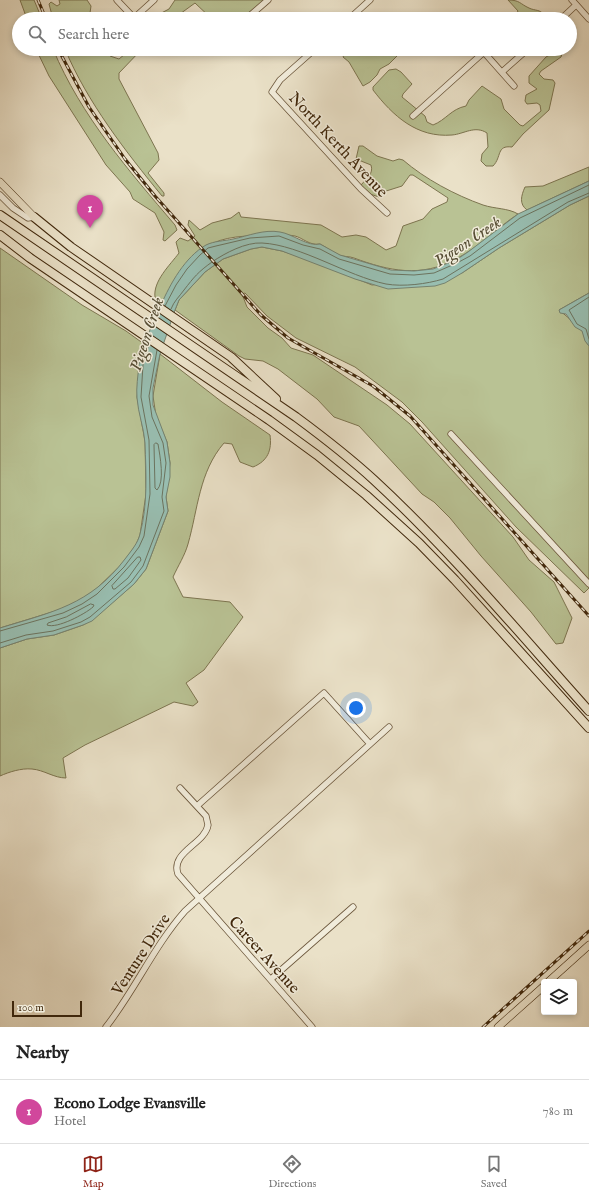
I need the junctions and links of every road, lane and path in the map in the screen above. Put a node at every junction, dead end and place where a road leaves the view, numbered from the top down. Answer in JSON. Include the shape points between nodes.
{"nodes":[{"id":1,"x":117,"y":0,"type":"edge"},
{"id":2,"x":154,"y":0,"type":"edge"},
{"id":3,"x":268,"y":0,"type":"edge"},
{"id":4,"x":370,"y":0,"type":"edge"},
{"id":5,"x":572,"y":0,"type":"edge"},
{"id":6,"x":576,"y":5,"type":"junction"},
{"id":7,"x":128,"y":12,"type":"edge"},
{"id":8,"x":140,"y":12,"type":"edge"},
{"id":9,"x":254,"y":12,"type":"edge"},
{"id":10,"x":357,"y":12,"type":"edge"},
{"id":11,"x":568,"y":12,"type":"edge"},
{"id":12,"x":589,"y":19,"type":"edge"},
{"id":13,"x":307,"y":56,"type":"edge"},
{"id":14,"x":477,"y":56,"type":"edge"},
{"id":15,"x":487,"y":56,"type":"edge"},
{"id":16,"x":520,"y":56,"type":"edge"},
{"id":17,"x":502,"y":72,"type":"junction"},
{"id":18,"x":514,"y":86,"type":"dead end"},
{"id":19,"x":413,"y":116,"type":"dead end"},
{"id":20,"x":0,"y":182,"type":"edge"},
{"id":21,"x":0,"y":195,"type":"edge"},
{"id":22,"x":387,"y":212,"type":"dead end"},
{"id":23,"x":0,"y":215,"type":"edge"},
{"id":24,"x":34,"y":217,"type":"junction"},
{"id":25,"x":0,"y":235,"type":"edge"},
{"id":26,"x":296,"y":417,"type":"junction"},
{"id":27,"x":451,"y":434,"type":"dead end"},
{"id":28,"x":589,"y":584,"type":"edge"},
{"id":29,"x":589,"y":711,"type":"edge"},
{"id":30,"x":389,"y":727,"type":"dead end"},
{"id":31,"x":589,"y":728,"type":"edge"},
{"id":32,"x":370,"y":744,"type":"junction"},
{"id":33,"x":180,"y":788,"type":"dead end"},
{"id":34,"x":196,"y":806,"type":"junction"},
{"id":35,"x":198,"y":898,"type":"junction"},
{"id":36,"x":353,"y":907,"type":"dead end"},
{"id":37,"x":589,"y":945,"type":"edge"},
{"id":38,"x":271,"y":979,"type":"junction"},
{"id":39,"x":551,"y":979,"type":"edge"},
{"id":40,"x":541,"y":989,"type":"edge"},
{"id":41,"x":106,"y":1027,"type":"edge"},
{"id":42,"x":312,"y":1027,"type":"edge"},
{"id":43,"x":498,"y":1027,"type":"edge"}],
"edges":[{"from":1,"to":7,"type":"street"},
{"from":2,"to":8,"type":"street"},
{"from":3,"to":9,"type":"street"},
{"from":4,"to":10,"type":"street"},
{"from":5,"to":6,"type":"street"},
{"from":6,"to":11,"type":"street"},
{"from":6,"to":12,"type":"street"},
{"from":13,"to":22,"type":"street","name":"North Kerth Avenue","via":[[280,80],[272,92],[361,189]]},
{"from":14,"to":19,"type":"street"},
{"from":15,"to":17,"type":"street"},
{"from":16,"to":17,"type":"street"},
{"from":17,"to":18,"type":"street"},
{"from":20,"to":24,"type":"main road"},
{"from":21,"to":24,"type":"street","via":[[21,214],[28,218]]},
{"from":23,"to":26,"type":"highway"},
{"from":24,"to":26,"type":"highway","via":[[71,247],[231,357]]},
{"from":25,"to":31,"type":"highway","via":[[295,438],[378,506],[455,580]]},
{"from":26,"to":29,"type":"highway","via":[[374,480],[428,533]]},
{"from":27,"to":28,"type":"street"},
{"from":30,"to":32,"type":"street","name":"Venture Drive"},
{"from":32,"to":34,"type":"street","via":[[324,693]]},
{"from":32,"to":35,"type":"street","name":"Venture Drive"},
{"from":33,"to":34,"type":"street"},
{"from":34,"to":35,"type":"street","name":"Career Avenue","via":[[207,818],[207,830],[181,856],[177,869]]},
{"from":35,"to":38,"type":"street","name":"Career Avenue"},
{"from":35,"to":41,"type":"street","name":"Venture Drive","via":[[169,930],[139,980]]},
{"from":36,"to":38,"type":"street"},
{"from":37,"to":39,"type":"main road"},
{"from":38,"to":42,"type":"street","name":"Career Avenue"},
{"from":40,"to":43,"type":"main road"}]}
